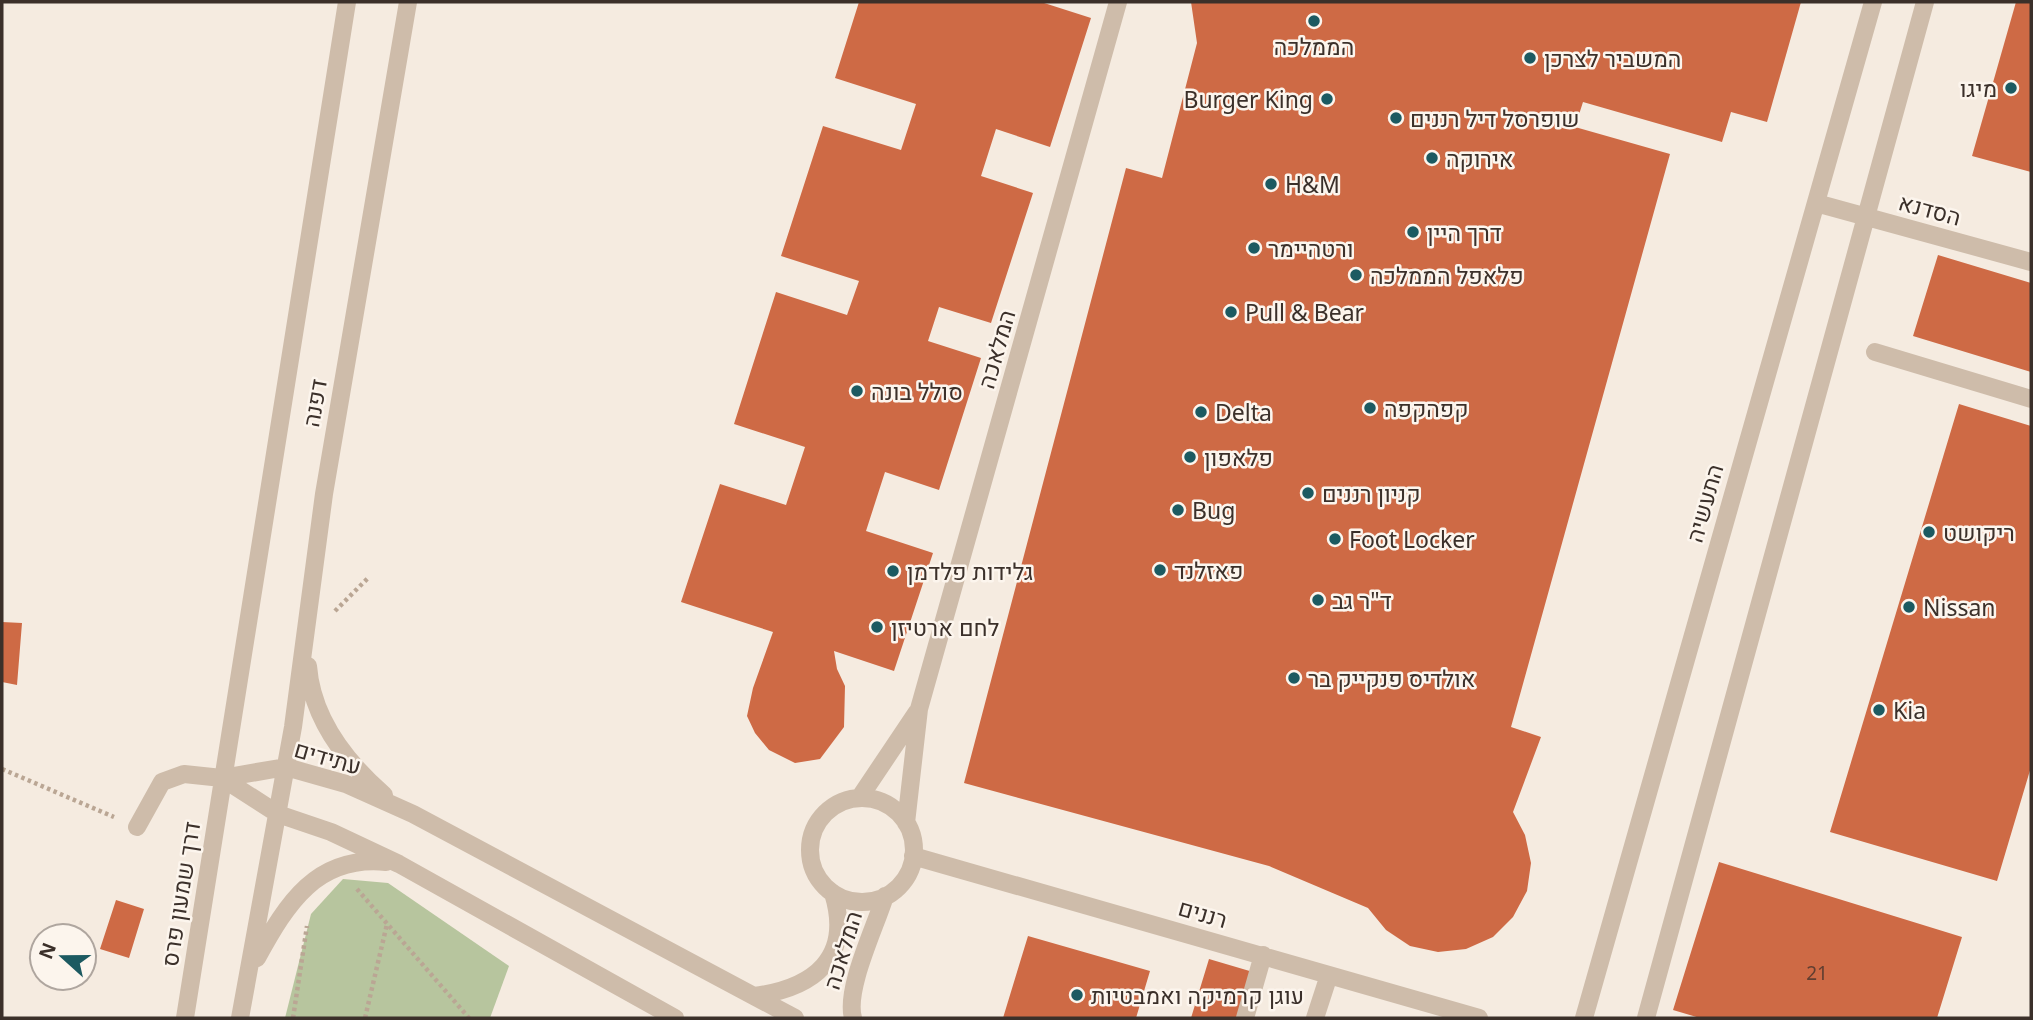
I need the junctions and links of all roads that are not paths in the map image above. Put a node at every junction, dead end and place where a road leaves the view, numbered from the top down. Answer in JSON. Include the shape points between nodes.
{"nodes":[{"id":1,"x":347,"y":2,"type":"edge"},
{"id":2,"x":408,"y":2,"type":"edge"},
{"id":3,"x":1118,"y":2,"type":"edge"},
{"id":4,"x":1873,"y":2,"type":"edge"},
{"id":5,"x":1925,"y":2,"type":"edge"},
{"id":6,"x":1816,"y":203,"type":"junction"},
{"id":7,"x":1864,"y":216,"type":"junction"},
{"id":8,"x":2031,"y":262,"type":"edge"},
{"id":9,"x":1875,"y":352,"type":"dead end"},
{"id":10,"x":2031,"y":399,"type":"edge"},
{"id":11,"x":307,"y":639,"type":"junction"},
{"id":12,"x":919,"y":709,"type":"junction"},
{"id":13,"x":286,"y":767,"type":"junction"},
{"id":14,"x":222,"y":778,"type":"junction"},
{"id":15,"x":860,"y":797,"type":"junction"},
{"id":16,"x":400,"y":808,"type":"junction"},
{"id":17,"x":278,"y":814,"type":"junction"},
{"id":18,"x":906,"y":823,"type":"junction"},
{"id":19,"x":137,"y":827,"type":"road end"},
{"id":20,"x":914,"y":856,"type":"junction"},
{"id":21,"x":399,"y":864,"type":"junction"},
{"id":22,"x":833,"y":893,"type":"junction"},
{"id":23,"x":885,"y":896,"type":"junction"},
{"id":24,"x":1263,"y":955,"type":"junction"},
{"id":25,"x":250,"y":970,"type":"junction"},
{"id":26,"x":1329,"y":975,"type":"junction"},
{"id":27,"x":754,"y":996,"type":"junction"},
{"id":28,"x":185,"y":1018,"type":"edge"},
{"id":29,"x":240,"y":1018,"type":"edge"},
{"id":30,"x":675,"y":1018,"type":"edge"},
{"id":31,"x":795,"y":1018,"type":"edge"},
{"id":32,"x":853,"y":1018,"type":"edge"},
{"id":33,"x":1245,"y":1018,"type":"edge"},
{"id":34,"x":1315,"y":1018,"type":"edge"},
{"id":35,"x":1479,"y":1018,"type":"edge"},
{"id":36,"x":1584,"y":1018,"type":"edge"},
{"id":37,"x":1646,"y":1018,"type":"edge"}],
"edges":[{"from":1,"to":14,"type":"street","name":"דפנה"},
{"from":2,"to":11,"type":"street","name":"דפנה","via":[[324,494]]},
{"from":3,"to":12,"type":"street","name":"המלאכה"},
{"from":4,"to":6,"type":"street","name":"התעשיה"},
{"from":5,"to":7,"type":"street"},
{"from":6,"to":7,"type":"street","name":"הסדנא"},
{"from":6,"to":36,"type":"street","name":"התעשיה"},
{"from":7,"to":8,"type":"street","name":"הסדנא"},
{"from":7,"to":37,"type":"street"},
{"from":9,"to":10,"type":"street"},
{"from":11,"to":13,"type":"street","name":"דפנה"},
{"from":11,"to":16,"type":"street","via":[[309,680],[333,741],[357,771]]},
{"from":12,"to":15,"type":"street","name":"המלאכה"},
{"from":12,"to":18,"type":"street","name":"המלאכה"},
{"from":13,"to":14,"type":"street","name":"עתידים"},
{"from":13,"to":16,"type":"street","name":"עתידים","via":[[346,784]]},
{"from":13,"to":17,"type":"street","name":"דפנה"},
{"from":14,"to":17,"type":"street"},
{"from":14,"to":19,"type":"street","via":[[184,774],[162,782]]},
{"from":14,"to":28,"type":"street","name":"דרך שמעון פרס"},
{"from":15,"to":18,"type":"street","via":[[895,809]]},
{"from":15,"to":22,"type":"street","via":[[836,804],[817,822],[812,834],[809,853],[814,872]]},
{"from":16,"to":27,"type":"street","name":"עתידים"},
{"from":17,"to":21,"type":"street","via":[[331,832]]},
{"from":17,"to":25,"type":"street"},
{"from":18,"to":20,"type":"street"},
{"from":20,"to":23,"type":"street","via":[[899,886]]},
{"from":20,"to":24,"type":"street","name":"רננים"},
{"from":21,"to":25,"type":"street","via":[[364,860],[323,872],[304,889]]},
{"from":21,"to":30,"type":"street"},
{"from":22,"to":23,"type":"street","via":[[858,902]]},
{"from":22,"to":27,"type":"street","name":"המלאכה","via":[[840,917],[837,942],[824,968],[783,992]]},
{"from":23,"to":32,"type":"street","name":"המלאכה","via":[[853,982]]},
{"from":24,"to":26,"type":"street","name":"רננים"},
{"from":24,"to":33,"type":"street"},
{"from":25,"to":29,"type":"street"},
{"from":26,"to":34,"type":"street"},
{"from":26,"to":35,"type":"street","name":"רננים"},
{"from":27,"to":31,"type":"street","name":"עתידים"}]}
